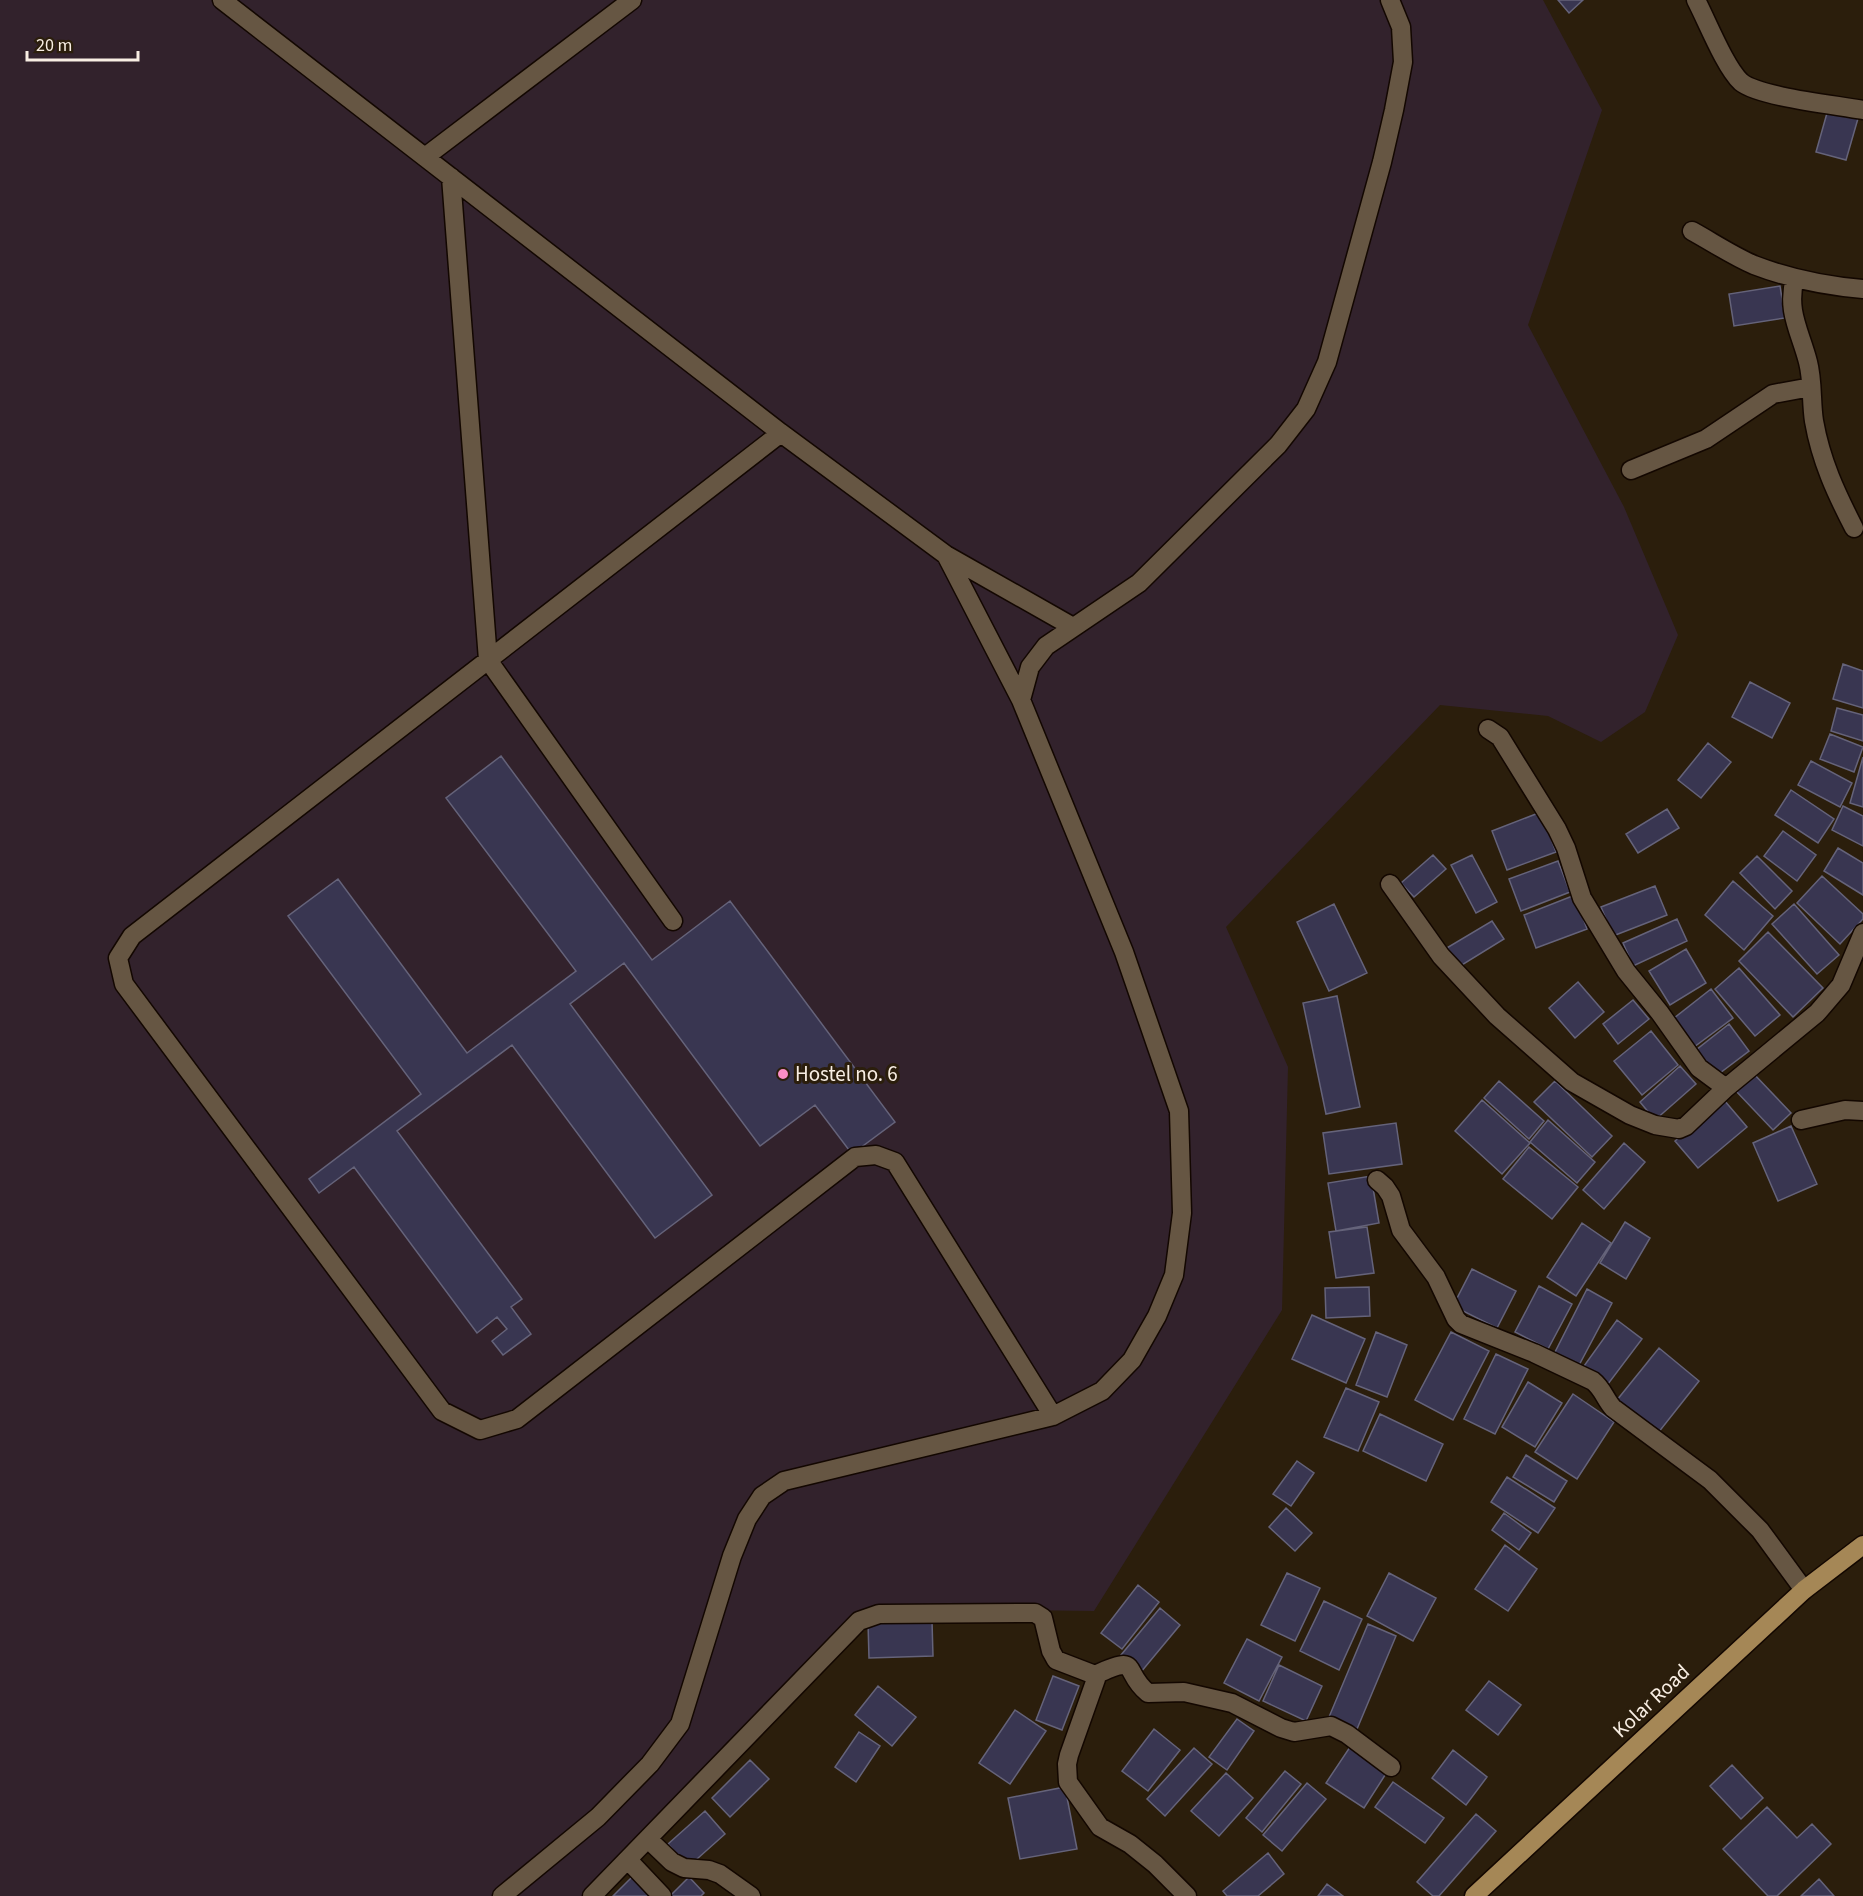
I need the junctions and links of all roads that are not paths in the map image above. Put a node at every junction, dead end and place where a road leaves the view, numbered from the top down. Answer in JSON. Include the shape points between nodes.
{"nodes":[{"id":1,"x":222,"y":0,"type":"edge"},
{"id":2,"x":632,"y":0,"type":"edge"},
{"id":3,"x":1390,"y":0,"type":"edge"},
{"id":4,"x":1696,"y":0,"type":"edge"},
{"id":5,"x":1863,"y":110,"type":"edge"},
{"id":6,"x":424,"y":157,"type":"junction"},
{"id":7,"x":451,"y":177,"type":"junction"},
{"id":8,"x":1692,"y":231,"type":"dead end"},
{"id":9,"x":1795,"y":278,"type":"junction"},
{"id":10,"x":1863,"y":289,"type":"edge"},
{"id":11,"x":1811,"y":387,"type":"junction"},
{"id":12,"x":781,"y":433,"type":"junction"},
{"id":13,"x":1631,"y":470,"type":"dead end"},
{"id":14,"x":1854,"y":528,"type":"dead end"},
{"id":15,"x":946,"y":555,"type":"junction"},
{"id":16,"x":1073,"y":627,"type":"junction"},
{"id":17,"x":488,"y":660,"type":"junction"},
{"id":18,"x":1021,"y":700,"type":"junction"},
{"id":19,"x":1488,"y":729,"type":"dead end"},
{"id":20,"x":1390,"y":884,"type":"dead end"},
{"id":21,"x":673,"y":921,"type":"dead end"},
{"id":22,"x":1863,"y":933,"type":"edge"},
{"id":23,"x":1726,"y":1088,"type":"junction"},
{"id":24,"x":1863,"y":1111,"type":"edge"},
{"id":25,"x":1801,"y":1120,"type":"dead end"},
{"id":26,"x":1377,"y":1180,"type":"dead end"},
{"id":27,"x":1053,"y":1416,"type":"junction"},
{"id":28,"x":1863,"y":1545,"type":"edge"},
{"id":29,"x":1804,"y":1590,"type":"junction"},
{"id":30,"x":1095,"y":1675,"type":"junction"},
{"id":31,"x":1391,"y":1767,"type":"dead end"},
{"id":32,"x":648,"y":1839,"type":"junction"},
{"id":33,"x":628,"y":1860,"type":"junction"},
{"id":34,"x":502,"y":1896,"type":"edge"},
{"id":35,"x":592,"y":1896,"type":"edge"},
{"id":36,"x":662,"y":1896,"type":"edge"},
{"id":37,"x":751,"y":1896,"type":"edge"},
{"id":38,"x":1187,"y":1896,"type":"edge"},
{"id":39,"x":1474,"y":1896,"type":"edge"}],
"edges":[{"from":1,"to":6,"type":"street"},
{"from":2,"to":6,"type":"street"},
{"from":3,"to":16,"type":"street","via":[[1401,27],[1402,50],[1394,110],[1328,362],[1306,409],[1278,446],[1139,582]]},
{"from":4,"to":5,"type":"street","via":[[1742,83],[1774,95]]},
{"from":6,"to":7,"type":"street"},
{"from":7,"to":12,"type":"street"},
{"from":7,"to":17,"type":"street"},
{"from":8,"to":9,"type":"street","via":[[1752,264]]},
{"from":9,"to":10,"type":"street"},
{"from":9,"to":11,"type":"street","via":[[1790,294]]},
{"from":11,"to":13,"type":"street","via":[[1773,394],[1706,439]]},
{"from":11,"to":14,"type":"street","via":[[1824,466]]},
{"from":12,"to":15,"type":"street"},
{"from":12,"to":17,"type":"street"},
{"from":15,"to":16,"type":"street"},
{"from":15,"to":18,"type":"street"},
{"from":16,"to":18,"type":"street","via":[[1046,646],[1030,667]]},
{"from":17,"to":21,"type":"street"},
{"from":17,"to":27,"type":"street","via":[[132,936],[118,958],[124,984],[442,1411],[480,1430],[517,1419],[855,1157],[876,1155],[895,1162]]},
{"from":18,"to":27,"type":"street","via":[[1124,952],[1179,1111],[1182,1213],[1174,1275],[1132,1360],[1102,1391]]},
{"from":19,"to":23,"type":"street","via":[[1500,737],[1557,829],[1582,898],[1626,971],[1699,1068]]},
{"from":20,"to":23,"type":"street","via":[[1465,982],[1572,1082],[1630,1115],[1669,1129],[1686,1126]]},
{"from":22,"to":23,"type":"street","via":[[1841,985],[1817,1013]]},
{"from":24,"to":25,"type":"street","via":[[1845,1110]]},
{"from":26,"to":29,"type":"street","via":[[1391,1196],[1406,1239],[1436,1277],[1461,1324],[1593,1381],[1613,1408],[1710,1480],[1760,1530]]},
{"from":27,"to":34,"type":"street","via":[[783,1481],[762,1496],[747,1519],[732,1556],[680,1724],[650,1764],[598,1817]]},
{"from":28,"to":29,"type":"main road","name":"Kolar Road"},
{"from":29,"to":39,"type":"main road","name":"Kolar Road"},
{"from":30,"to":31,"type":"street","via":[[1118,1664],[1126,1665],[1148,1694],[1184,1692],[1232,1703],[1294,1732],[1331,1725]]},
{"from":30,"to":32,"type":"street","via":[[1056,1660],[1043,1618],[1035,1613],[879,1614],[859,1621]]},
{"from":30,"to":38,"type":"street","via":[[1067,1764],[1068,1782],[1100,1827],[1130,1844]]},
{"from":32,"to":33,"type":"street"},
{"from":32,"to":37,"type":"street","via":[[672,1862],[720,1874]]},
{"from":33,"to":35,"type":"street"},
{"from":33,"to":36,"type":"street"}]}
